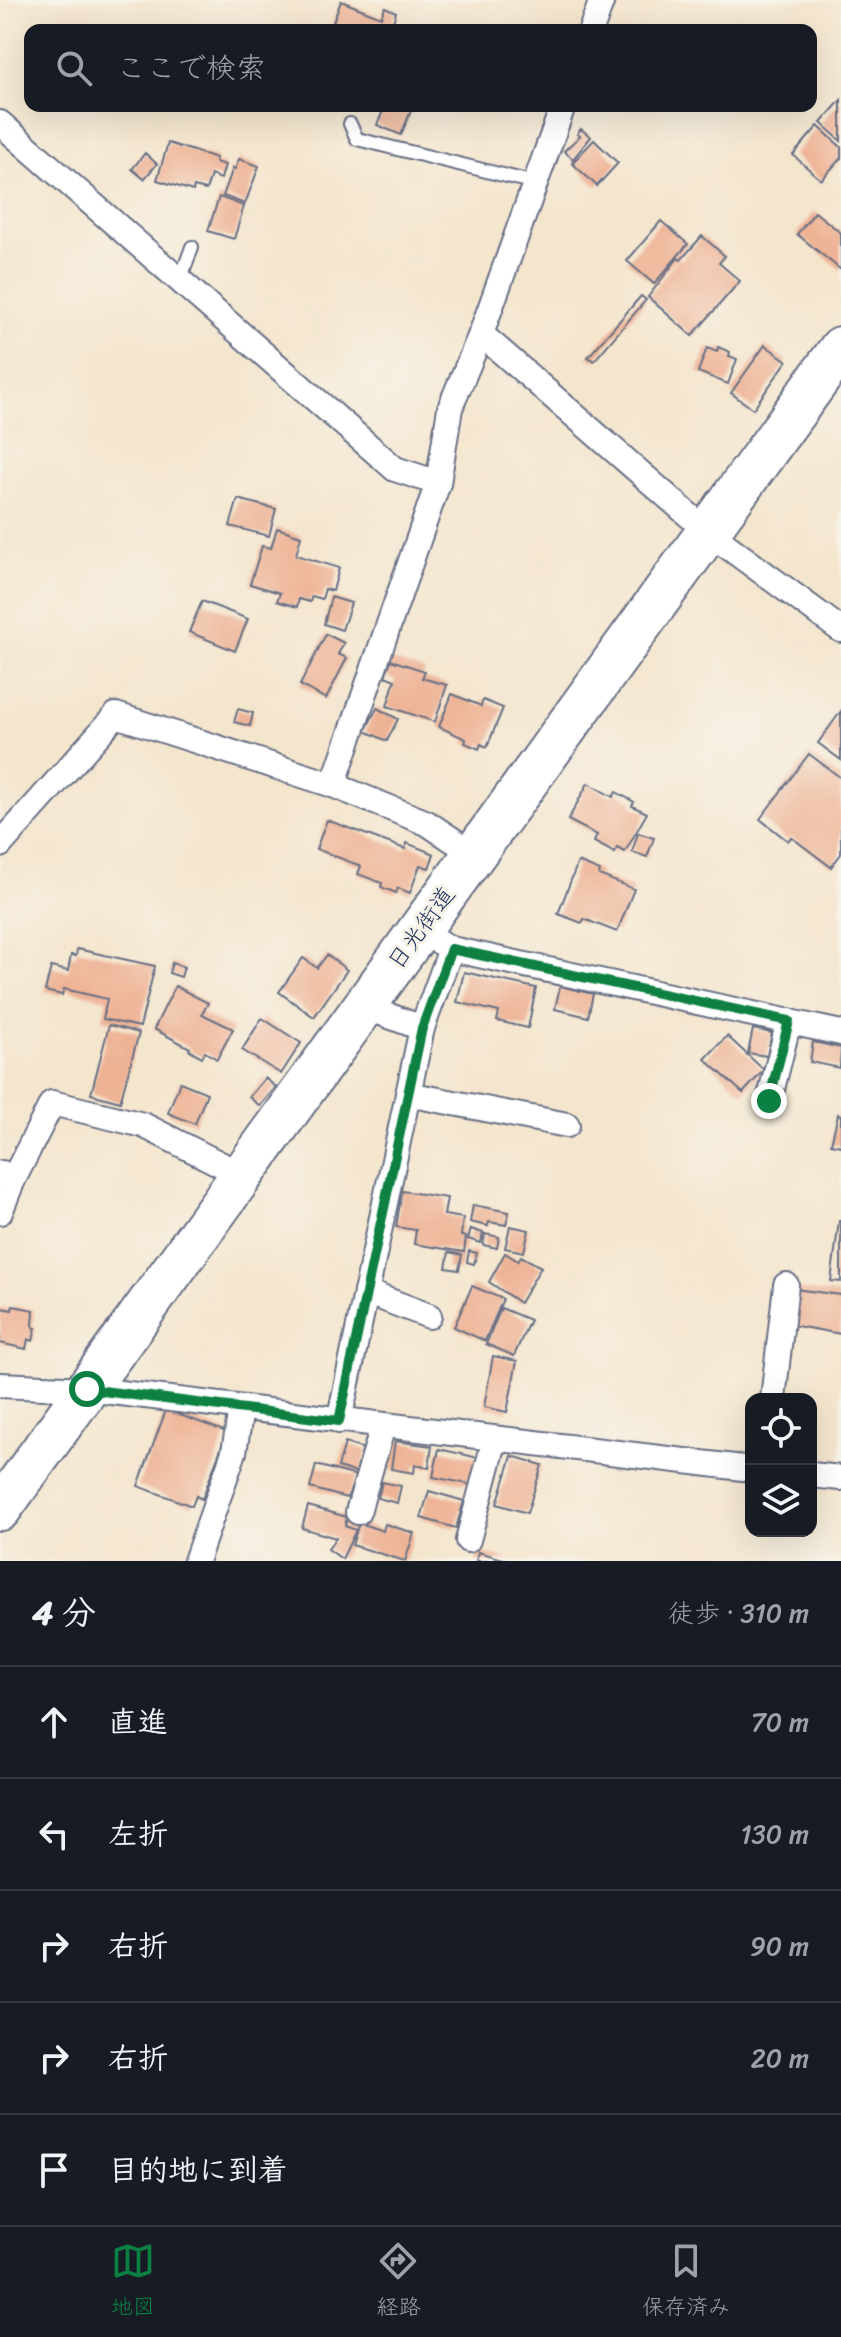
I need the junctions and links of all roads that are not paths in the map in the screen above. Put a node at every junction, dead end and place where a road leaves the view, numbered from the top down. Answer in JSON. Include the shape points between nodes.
{"nodes":[{"id":1,"x":602,"y":0,"type":"edge"},
{"id":2,"x":593,"y":24,"type":"edge"},
{"id":3,"x":561,"y":112,"type":"edge"},
{"id":4,"x":0,"y":123,"type":"edge"},
{"id":5,"x":350,"y":124,"type":"dead end"},
{"id":6,"x":535,"y":183,"type":"junction"},
{"id":7,"x":192,"y":247,"type":"dead end"},
{"id":8,"x":180,"y":280,"type":"junction"},
{"id":9,"x":481,"y":334,"type":"junction"},
{"id":10,"x":841,"y":348,"type":"edge"},
{"id":11,"x":438,"y":483,"type":"junction"},
{"id":12,"x":708,"y":532,"type":"junction"},
{"id":13,"x":841,"y":630,"type":"edge"},
{"id":14,"x":333,"y":785,"type":"junction"},
{"id":15,"x":0,"y":845,"type":"edge"},
{"id":16,"x":474,"y":854,"type":"junction"},
{"id":17,"x":435,"y":939,"type":"junction"},
{"id":18,"x":365,"y":1007,"type":"junction"},
{"id":19,"x":789,"y":1021,"type":"junction"},
{"id":20,"x":422,"y":1028,"type":"junction"},
{"id":21,"x":841,"y":1033,"type":"edge"},
{"id":22,"x":408,"y":1094,"type":"junction"},
{"id":23,"x":769,"y":1101,"type":"dead end"},
{"id":24,"x":567,"y":1125,"type":"dead end"},
{"id":25,"x":242,"y":1175,"type":"junction"},
{"id":26,"x":6,"y":1177,"type":"edge"},
{"id":27,"x":0,"y":1212,"type":"edge"},
{"id":28,"x":786,"y":1285,"type":"dead end"},
{"id":29,"x":366,"y":1292,"type":"junction"},
{"id":30,"x":429,"y":1316,"type":"dead end"},
{"id":31,"x":0,"y":1385,"type":"edge"},
{"id":32,"x":87,"y":1389,"type":"junction"},
{"id":33,"x":774,"y":1393,"type":"edge"},
{"id":34,"x":241,"y":1409,"type":"junction"},
{"id":35,"x":339,"y":1421,"type":"junction"},
{"id":36,"x":383,"y":1426,"type":"junction"},
{"id":37,"x":495,"y":1439,"type":"junction"},
{"id":38,"x":745,"y":1468,"type":"edge"},
{"id":39,"x":817,"y":1476,"type":"edge"},
{"id":40,"x":841,"y":1478,"type":"edge"},
{"id":41,"x":0,"y":1509,"type":"edge"},
{"id":42,"x":358,"y":1512,"type":"dead end"},
{"id":43,"x":468,"y":1540,"type":"dead end"},
{"id":44,"x":196,"y":1561,"type":"edge"}],
"edges":[{"from":1,"to":2,"type":"street"},
{"from":3,"to":6,"type":"street"},
{"from":4,"to":8,"type":"street"},
{"from":5,"to":6,"type":"lane","via":[[357,139]]},
{"from":6,"to":9,"type":"street"},
{"from":7,"to":8,"type":"lane"},
{"from":8,"to":11,"type":"street","via":[[395,469]]},
{"from":9,"to":11,"type":"street","via":[[450,408]]},
{"from":9,"to":12,"type":"street"},
{"from":10,"to":12,"type":"highway","name":"日光街道"},
{"from":11,"to":14,"type":"street"},
{"from":12,"to":13,"type":"street"},
{"from":12,"to":16,"type":"highway","name":"日光街道"},
{"from":14,"to":15,"type":"street","via":[[116,715]]},
{"from":14,"to":16,"type":"street","via":[[427,823]]},
{"from":16,"to":17,"type":"highway","name":"日光街道"},
{"from":17,"to":18,"type":"highway","name":"日光街道"},
{"from":17,"to":19,"type":"street"},
{"from":17,"to":20,"type":"street"},
{"from":18,"to":20,"type":"street"},
{"from":18,"to":25,"type":"highway","name":"日光街道"},
{"from":19,"to":21,"type":"street"},
{"from":19,"to":23,"type":"street"},
{"from":20,"to":22,"type":"street"},
{"from":22,"to":24,"type":"street"},
{"from":22,"to":29,"type":"street"},
{"from":25,"to":26,"type":"street","via":[[143,1125],[52,1103]]},
{"from":25,"to":32,"type":"highway","name":"日光街道"},
{"from":26,"to":27,"type":"street"},
{"from":28,"to":33,"type":"street"},
{"from":29,"to":30,"type":"street"},
{"from":29,"to":35,"type":"street"},
{"from":31,"to":32,"type":"street"},
{"from":32,"to":34,"type":"street"},
{"from":32,"to":41,"type":"highway","name":"日光街道"},
{"from":34,"to":35,"type":"street"},
{"from":34,"to":44,"type":"street","via":[[234,1452]]},
{"from":35,"to":36,"type":"street"},
{"from":36,"to":37,"type":"street"},
{"from":36,"to":42,"type":"street"},
{"from":37,"to":38,"type":"street"},
{"from":37,"to":43,"type":"street"},
{"from":39,"to":40,"type":"street"}]}
